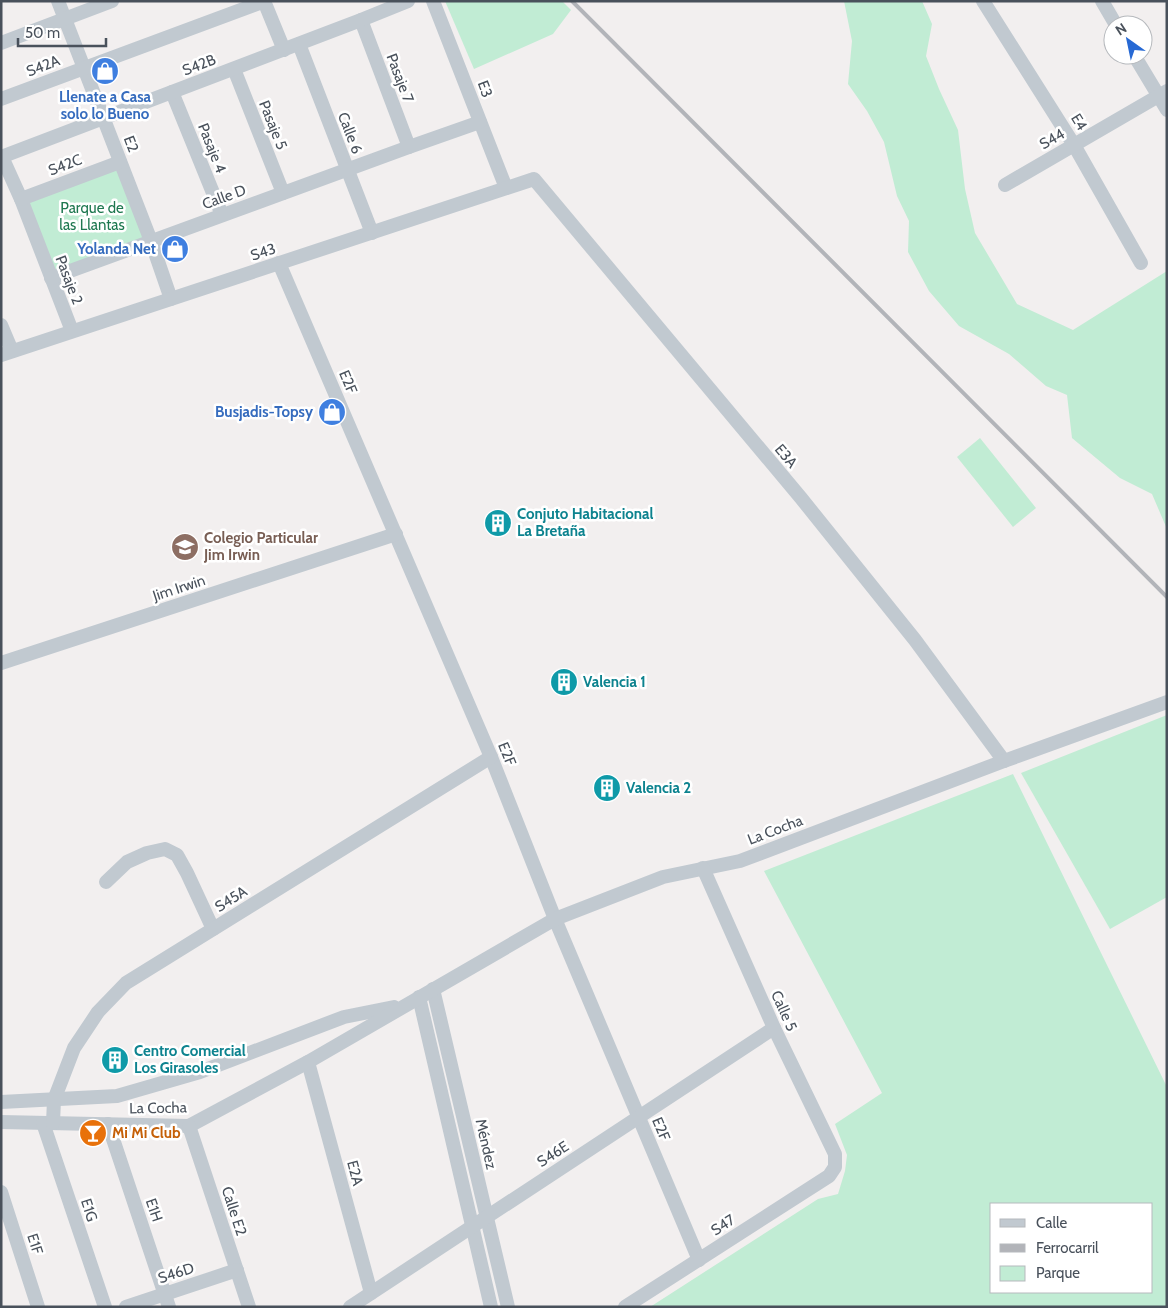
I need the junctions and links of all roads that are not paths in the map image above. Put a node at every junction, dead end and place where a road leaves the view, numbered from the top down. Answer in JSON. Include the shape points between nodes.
{"nodes":[{"id":1,"x":58,"y":1,"type":"edge"},
{"id":2,"x":112,"y":1,"type":"edge"},
{"id":3,"x":264,"y":1,"type":"edge"},
{"id":4,"x":408,"y":1,"type":"edge"},
{"id":5,"x":433,"y":1,"type":"edge"},
{"id":6,"x":983,"y":1,"type":"edge"},
{"id":7,"x":1102,"y":1,"type":"edge"},
{"id":8,"x":1110,"y":15,"type":"edge"},
{"id":9,"x":65,"y":19,"type":"junction"},
{"id":10,"x":361,"y":20,"type":"junction"},
{"id":11,"x":1,"y":43,"type":"edge"},
{"id":12,"x":299,"y":44,"type":"junction"},
{"id":13,"x":284,"y":50,"type":"junction"},
{"id":14,"x":1142,"y":65,"type":"edge"},
{"id":15,"x":84,"y":68,"type":"junction"},
{"id":16,"x":234,"y":69,"type":"junction"},
{"id":17,"x":172,"y":92,"type":"junction"},
{"id":18,"x":1163,"y":93,"type":"edge"},
{"id":19,"x":1,"y":99,"type":"edge"},
{"id":20,"x":1167,"y":110,"type":"edge"},
{"id":21,"x":103,"y":118,"type":"junction"},
{"id":22,"x":480,"y":122,"type":"junction"},
{"id":23,"x":1074,"y":145,"type":"junction"},
{"id":24,"x":409,"y":147,"type":"junction"},
{"id":25,"x":2,"y":157,"type":"edge"},
{"id":26,"x":120,"y":162,"type":"junction"},
{"id":27,"x":347,"y":170,"type":"junction"},
{"id":28,"x":534,"y":179,"type":"joint"},
{"id":29,"x":1005,"y":185,"type":"dead end"},
{"id":30,"x":506,"y":188,"type":"junction"},
{"id":31,"x":283,"y":193,"type":"junction"},
{"id":32,"x":20,"y":199,"type":"junction"},
{"id":33,"x":222,"y":215,"type":"junction"},
{"id":34,"x":372,"y":233,"type":"junction"},
{"id":35,"x":151,"y":241,"type":"junction"},
{"id":36,"x":279,"y":263,"type":"junction"},
{"id":37,"x":1141,"y":263,"type":"dead end"},
{"id":38,"x":51,"y":278,"type":"junction"},
{"id":39,"x":172,"y":298,"type":"junction"},
{"id":40,"x":1,"y":325,"type":"edge"},
{"id":41,"x":72,"y":332,"type":"junction"},
{"id":42,"x":7,"y":353,"type":"edge"},
{"id":43,"x":396,"y":534,"type":"junction"},
{"id":44,"x":1,"y":663,"type":"edge"},
{"id":45,"x":1167,"y":702,"type":"edge"},
{"id":46,"x":491,"y":757,"type":"junction"},
{"id":47,"x":1004,"y":761,"type":"junction"},
{"id":48,"x":703,"y":868,"type":"junction"},
{"id":49,"x":106,"y":882,"type":"dead end"},
{"id":50,"x":556,"y":919,"type":"junction"},
{"id":51,"x":213,"y":929,"type":"junction"},
{"id":52,"x":433,"y":989,"type":"junction"},
{"id":53,"x":419,"y":997,"type":"junction"},
{"id":54,"x":405,"y":1005,"type":"junction"},
{"id":55,"x":774,"y":1028,"type":"junction"},
{"id":56,"x":308,"y":1062,"type":"junction"},
{"id":57,"x":54,"y":1100,"type":"junction"},
{"id":58,"x":1,"y":1102,"type":"edge"},
{"id":59,"x":639,"y":1117,"type":"junction"},
{"id":60,"x":1,"y":1122,"type":"edge"},
{"id":61,"x":48,"y":1123,"type":"junction"},
{"id":62,"x":108,"y":1124,"type":"junction"},
{"id":63,"x":189,"y":1126,"type":"junction"},
{"id":64,"x":834,"y":1167,"type":"joint"},
{"id":65,"x":1,"y":1192,"type":"edge"},
{"id":66,"x":4,"y":1209,"type":"edge"},
{"id":67,"x":487,"y":1217,"type":"junction"},
{"id":68,"x":473,"y":1226,"type":"junction"},
{"id":69,"x":699,"y":1260,"type":"junction"},
{"id":70,"x":237,"y":1270,"type":"junction"},
{"id":71,"x":371,"y":1293,"type":"junction"},
{"id":72,"x":167,"y":1300,"type":"edge"},
{"id":73,"x":38,"y":1307,"type":"edge"},
{"id":74,"x":105,"y":1307,"type":"edge"},
{"id":75,"x":126,"y":1307,"type":"edge"},
{"id":76,"x":249,"y":1307,"type":"edge"},
{"id":77,"x":350,"y":1307,"type":"edge"},
{"id":78,"x":491,"y":1307,"type":"edge"},
{"id":79,"x":508,"y":1307,"type":"edge"},
{"id":80,"x":625,"y":1307,"type":"edge"}],
"edges":[{"from":1,"to":9,"type":"street","name":"E2"},
{"from":2,"to":9,"type":"street"},
{"from":3,"to":13,"type":"street"},
{"from":3,"to":15,"type":"street","name":"S42A"},
{"from":4,"to":10,"type":"street","name":"S42B"},
{"from":5,"to":22,"type":"street","name":"E3"},
{"from":6,"to":23,"type":"street","name":"E4"},
{"from":7,"to":8,"type":"street"},
{"from":9,"to":11,"type":"street"},
{"from":9,"to":15,"type":"street","name":"E2"},
{"from":10,"to":12,"type":"street","name":"S42B"},
{"from":10,"to":24,"type":"street","name":"Pasaje 7"},
{"from":12,"to":13,"type":"street","name":"S42B"},
{"from":12,"to":27,"type":"street","name":"Calle 6"},
{"from":13,"to":16,"type":"street","name":"S42B"},
{"from":14,"to":18,"type":"street"},
{"from":15,"to":19,"type":"street","name":"S42A"},
{"from":15,"to":21,"type":"street","name":"E2"},
{"from":16,"to":17,"type":"street","name":"S42B"},
{"from":16,"to":31,"type":"street","name":"Pasaje 5"},
{"from":17,"to":21,"type":"street","name":"S42B"},
{"from":17,"to":33,"type":"street","name":"Pasaje 4"},
{"from":18,"to":20,"type":"street"},
{"from":18,"to":23,"type":"street","name":"S44"},
{"from":21,"to":25,"type":"street","name":"S42B"},
{"from":21,"to":26,"type":"street","name":"E2"},
{"from":22,"to":24,"type":"street","name":"Calle D"},
{"from":22,"to":30,"type":"street","name":"E3"},
{"from":23,"to":29,"type":"street","name":"S44"},
{"from":23,"to":37,"type":"street","name":"E4"},
{"from":24,"to":27,"type":"street","name":"Calle D"},
{"from":25,"to":32,"type":"street","name":"Pasaje 2"},
{"from":26,"to":32,"type":"street","name":"S42C"},
{"from":26,"to":35,"type":"street","name":"E2"},
{"from":27,"to":31,"type":"street","name":"Calle D"},
{"from":27,"to":34,"type":"street","name":"Calle 6"},
{"from":28,"to":30,"type":"street","name":"S43"},
{"from":28,"to":47,"type":"street","name":"E3A","via":[[819,521],[915,640]]},
{"from":30,"to":34,"type":"street","name":"S43"},
{"from":31,"to":33,"type":"street","name":"Calle D"},
{"from":32,"to":38,"type":"street","name":"Pasaje 2"},
{"from":33,"to":35,"type":"street","name":"Calle D"},
{"from":34,"to":36,"type":"street","name":"S43"},
{"from":35,"to":38,"type":"street","name":"Calle D"},
{"from":35,"to":39,"type":"street","name":"E2"},
{"from":36,"to":39,"type":"street","name":"S43"},
{"from":36,"to":43,"type":"street","name":"E2F"},
{"from":38,"to":41,"type":"street","name":"Pasaje 2"},
{"from":39,"to":41,"type":"street","name":"S43"},
{"from":40,"to":42,"type":"street"},
{"from":41,"to":42,"type":"street","name":"S43"},
{"from":43,"to":44,"type":"street","name":"Jim Irwin"},
{"from":43,"to":46,"type":"street","name":"E2F"},
{"from":45,"to":47,"type":"street","name":"La Cocha"},
{"from":46,"to":50,"type":"street","name":"E2F"},
{"from":46,"to":51,"type":"street","name":"S45A"},
{"from":47,"to":48,"type":"street","name":"La Cocha","via":[[740,861]]},
{"from":48,"to":50,"type":"street","name":"La Cocha","via":[[663,877]]},
{"from":48,"to":55,"type":"street","name":"Calle 5"},
{"from":49,"to":51,"type":"street","via":[[127,862],[165,849],[180,861]]},
{"from":50,"to":52,"type":"street","name":"La Cocha"},
{"from":50,"to":59,"type":"street","name":"E2F"},
{"from":51,"to":57,"type":"street","name":"S45A","via":[[126,983],[98,1012],[74,1048]]},
{"from":52,"to":53,"type":"street","name":"La Cocha"},
{"from":52,"to":67,"type":"street","name":"Méndez"},
{"from":53,"to":54,"type":"street","name":"La Cocha"},
{"from":53,"to":68,"type":"street"},
{"from":54,"to":56,"type":"street","name":"La Cocha"},
{"from":54,"to":57,"type":"street","name":"La Cocha","via":[[344,1017],[200,1072],[117,1096]]},
{"from":55,"to":59,"type":"street","name":"S46E"},
{"from":55,"to":64,"type":"street","name":"Calle 5","via":[[835,1154]]},
{"from":56,"to":63,"type":"street","name":"La Cocha"},
{"from":56,"to":71,"type":"street","name":"E2A"},
{"from":57,"to":58,"type":"street","name":"La Cocha"},
{"from":57,"to":61,"type":"street","name":"S45A"},
{"from":59,"to":67,"type":"street","name":"S46E"},
{"from":59,"to":69,"type":"street","name":"E2F"},
{"from":60,"to":61,"type":"street","name":"La Cocha"},
{"from":61,"to":62,"type":"street","name":"La Cocha"},
{"from":61,"to":74,"type":"street","name":"E1G"},
{"from":62,"to":63,"type":"street","name":"La Cocha"},
{"from":62,"to":72,"type":"street","name":"E1H"},
{"from":63,"to":70,"type":"street","name":"Calle E2"},
{"from":64,"to":69,"type":"street","name":"S47","via":[[829,1176]]},
{"from":65,"to":66,"type":"street","name":"E1F"},
{"from":66,"to":73,"type":"street","name":"E1F"},
{"from":67,"to":68,"type":"street","name":"S46E"},
{"from":67,"to":79,"type":"street","name":"Méndez"},
{"from":68,"to":71,"type":"street","name":"S46E"},
{"from":68,"to":78,"type":"street"},
{"from":69,"to":80,"type":"street","name":"S47"},
{"from":70,"to":72,"type":"street","name":"S46D"},
{"from":70,"to":76,"type":"street","name":"Calle E2"},
{"from":71,"to":77,"type":"street","name":"S46E"},
{"from":72,"to":75,"type":"street","name":"S46D"}]}
